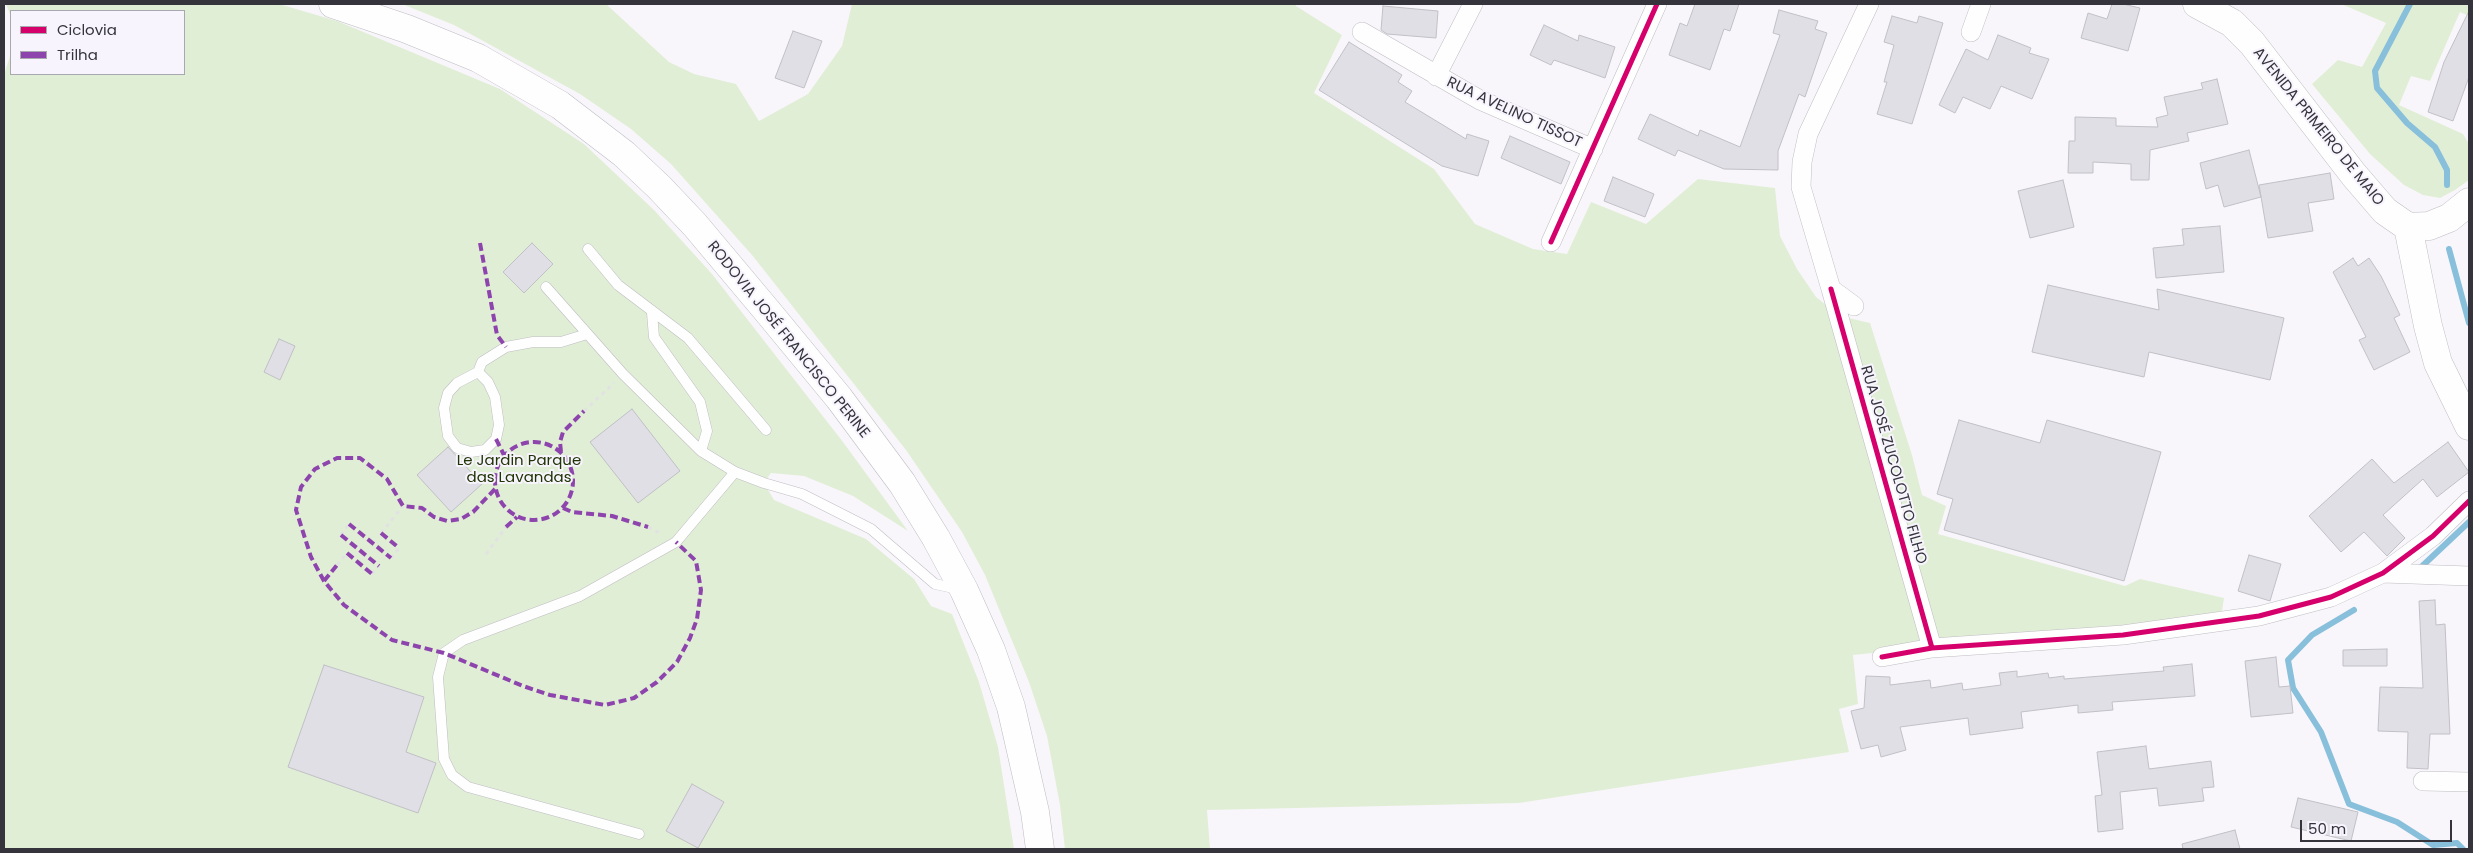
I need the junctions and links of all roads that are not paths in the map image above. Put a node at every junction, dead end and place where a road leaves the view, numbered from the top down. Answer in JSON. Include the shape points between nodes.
{"nodes":[{"id":1,"x":333,"y":4,"type":"edge"},
{"id":2,"x":1473,"y":4,"type":"edge"},
{"id":3,"x":1657,"y":4,"type":"edge"},
{"id":4,"x":1869,"y":4,"type":"edge"},
{"id":5,"x":1981,"y":4,"type":"edge"},
{"id":6,"x":2197,"y":4,"type":"edge"},
{"id":7,"x":1362,"y":32,"type":"dead end"},
{"id":8,"x":1971,"y":32,"type":"dead end"},
{"id":9,"x":1436,"y":76,"type":"junction"},
{"id":10,"x":1593,"y":149,"type":"junction"},
{"id":11,"x":2469,"y":202,"type":"edge"},
{"id":12,"x":2408,"y":227,"type":"junction"},
{"id":13,"x":1552,"y":242,"type":"dead end"},
{"id":14,"x":588,"y":249,"type":"dead end"},
{"id":15,"x":546,"y":287,"type":"dead end"},
{"id":16,"x":1831,"y":289,"type":"junction"},
{"id":17,"x":1854,"y":306,"type":"dead end"},
{"id":18,"x":652,"y":313,"type":"junction"},
{"id":19,"x":587,"y":334,"type":"junction"},
{"id":20,"x":478,"y":372,"type":"junction"},
{"id":21,"x":2469,"y":426,"type":"edge"},
{"id":22,"x":766,"y":430,"type":"dead end"},
{"id":23,"x":701,"y":451,"type":"junction"},
{"id":24,"x":734,"y":472,"type":"junction"},
{"id":25,"x":2469,"y":501,"type":"edge"},
{"id":26,"x":2383,"y":573,"type":"junction"},
{"id":27,"x":2469,"y":576,"type":"edge"},
{"id":28,"x":964,"y":590,"type":"junction"},
{"id":29,"x":1932,"y":648,"type":"junction"},
{"id":30,"x":1882,"y":657,"type":"dead end"},
{"id":31,"x":2423,"y":781,"type":"dead end"},
{"id":32,"x":2469,"y":782,"type":"edge"},
{"id":33,"x":639,"y":834,"type":"dead end"},
{"id":34,"x":1040,"y":849,"type":"edge"}],
"edges":[{"from":1,"to":28,"type":"main road","name":"RODOVIA JOSÉ FRANCISCO PERINE","via":[[478,58],[560,105],[659,187],[695,225],[839,398],[902,484]]},
{"from":2,"to":9,"type":"street"},
{"from":3,"to":10,"type":"street"},
{"from":4,"to":16,"type":"street","name":"RUA JOSÉ ZUCOLOTTO FILHO","via":[[1808,134],[1802,162],[1801,186]]},
{"from":5,"to":8,"type":"street"},
{"from":6,"to":12,"type":"main road","name":"AVENIDA PRIMEIRO DE MAIO","via":[[2232,23],[2252,43],[2354,176],[2385,211]]},
{"from":7,"to":9,"type":"street","name":"RUA AVELINO TISSOT"},
{"from":9,"to":10,"type":"street","name":"RUA AVELINO TISSOT","via":[[1511,115]]},
{"from":10,"to":13,"type":"street"},
{"from":11,"to":12,"type":"main road","via":[[2450,218],[2429,226]]},
{"from":12,"to":21,"type":"main road","via":[[2438,364]]},
{"from":14,"to":18,"type":"lane","via":[[618,285]]},
{"from":15,"to":19,"type":"lane"},
{"from":16,"to":17,"type":"street"},
{"from":16,"to":29,"type":"street","name":"RUA JOSÉ ZUCOLOTTO FILHO"},
{"from":18,"to":22,"type":"lane","via":[[688,338]]},
{"from":18,"to":23,"type":"lane","via":[[654,337],[700,402],[707,431]]},
{"from":19,"to":20,"type":"lane","via":[[561,342],[533,342],[506,347],[482,362]]},
{"from":19,"to":23,"type":"lane"},
{"from":20,"to":20,"type":"lane","via":[[457,383],[448,393],[444,408],[448,436],[457,448],[471,452],[485,450],[496,439],[499,425],[495,396]]},
{"from":23,"to":24,"type":"lane"},
{"from":24,"to":28,"type":"lane","via":[[802,494],[840,513],[871,530],[935,584]]},
{"from":24,"to":33,"type":"lane","via":[[676,542],[580,596],[462,640],[444,653],[438,677],[444,759],[452,775],[468,787]]},
{"from":25,"to":26,"type":"street","via":[[2433,536]]},
{"from":26,"to":27,"type":"street"},
{"from":26,"to":29,"type":"street","via":[[2331,597],[2259,616],[2123,635]]},
{"from":28,"to":34,"type":"main road","name":"RODOVIA JOSÉ FRANCISCO PERINE","via":[[991,650],[1011,707],[1036,812]]},
{"from":29,"to":30,"type":"street"},
{"from":31,"to":32,"type":"street"}]}
